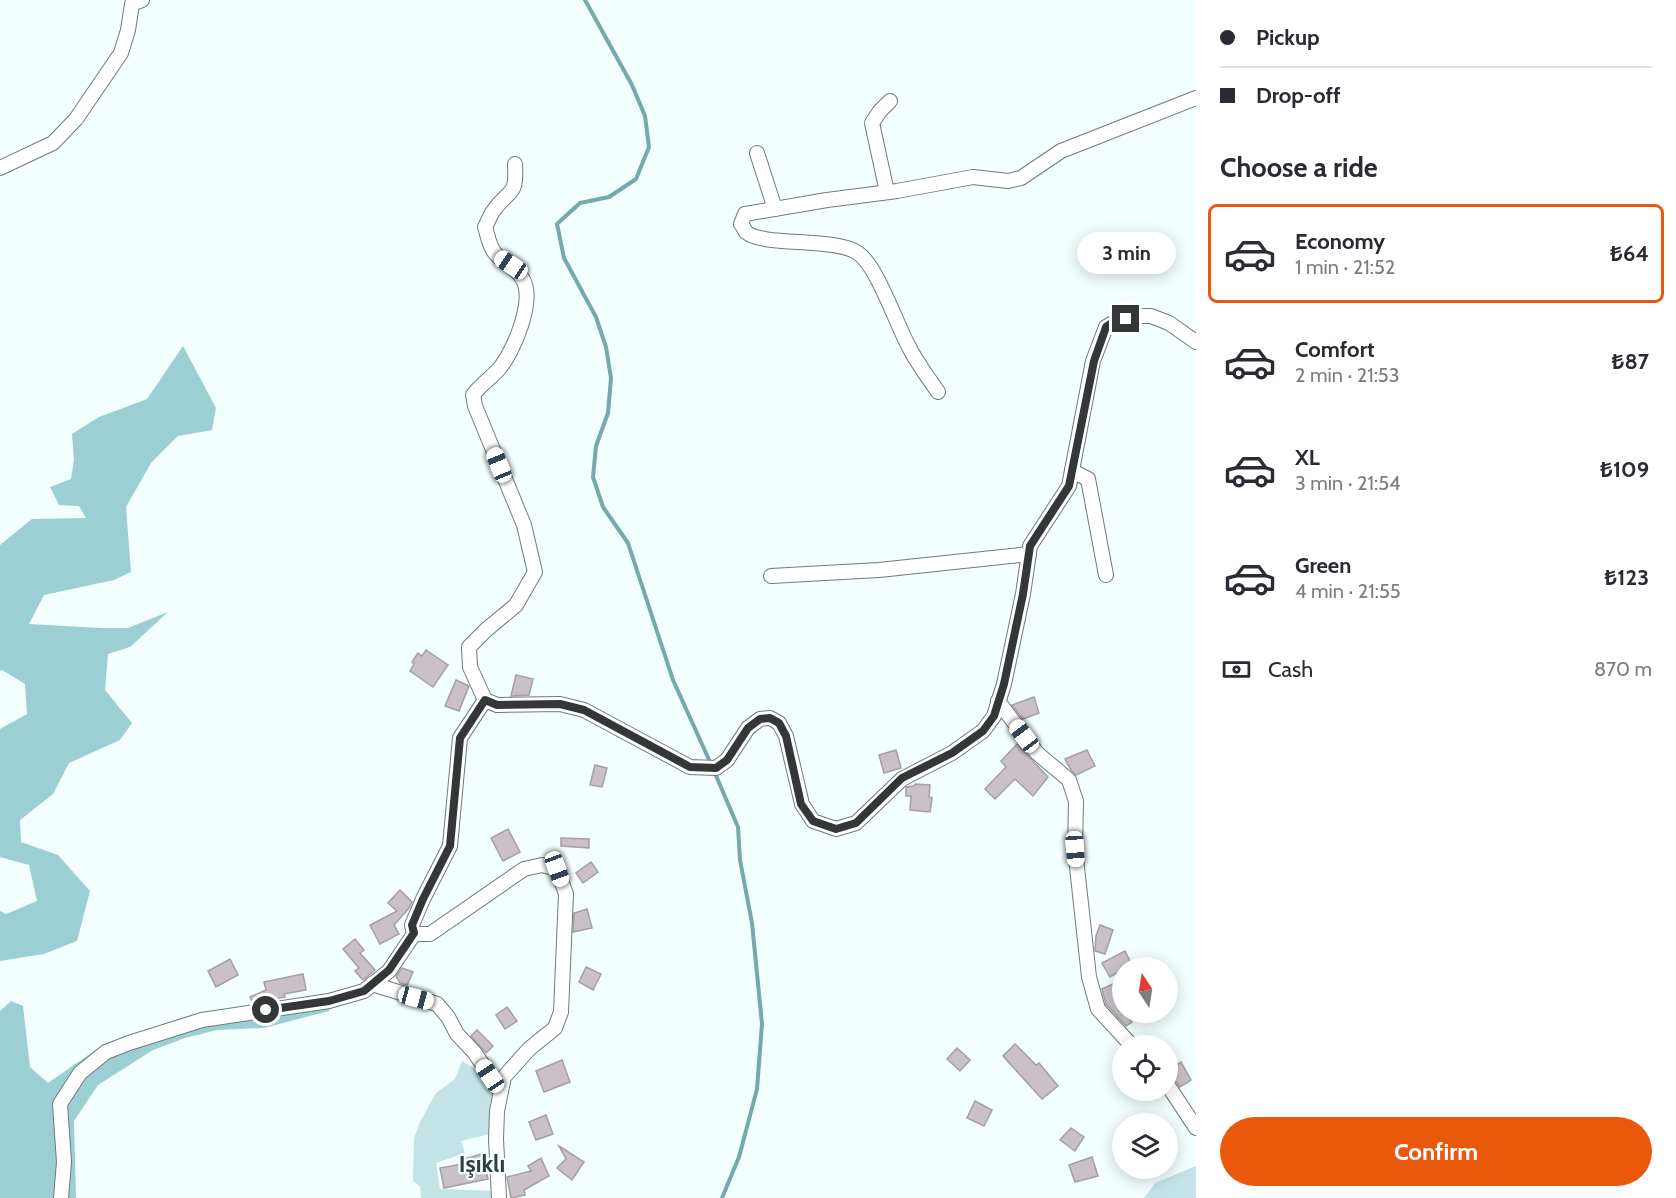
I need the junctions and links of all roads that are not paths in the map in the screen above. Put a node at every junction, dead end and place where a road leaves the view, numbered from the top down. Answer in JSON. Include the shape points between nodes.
{"nodes":[{"id":1,"x":142,"y":0,"type":"edge"},
{"id":2,"x":1196,"y":98,"type":"edge"},
{"id":3,"x":890,"y":101,"type":"dead end"},
{"id":4,"x":757,"y":153,"type":"dead end"},
{"id":5,"x":515,"y":164,"type":"dead end"},
{"id":6,"x":0,"y":168,"type":"edge"},
{"id":7,"x":887,"y":192,"type":"junction"},
{"id":8,"x":775,"y":209,"type":"junction"},
{"id":9,"x":1196,"y":342,"type":"edge"},
{"id":10,"x":938,"y":392,"type":"dead end"},
{"id":11,"x":1072,"y":471,"type":"junction"},
{"id":12,"x":1029,"y":554,"type":"junction"},
{"id":13,"x":1106,"y":575,"type":"dead end"},
{"id":14,"x":771,"y":576,"type":"dead end"},
{"id":15,"x":485,"y":700,"type":"junction"},
{"id":16,"x":998,"y":701,"type":"junction"},
{"id":17,"x":414,"y":933,"type":"junction"},
{"id":18,"x":372,"y":984,"type":"junction"},
{"id":19,"x":1122,"y":1035,"type":"edge"},
{"id":20,"x":501,"y":1091,"type":"junction"},
{"id":21,"x":1178,"y":1101,"type":"edge"},
{"id":22,"x":1196,"y":1128,"type":"edge"},
{"id":23,"x":61,"y":1198,"type":"edge"},
{"id":24,"x":499,"y":1198,"type":"edge"}],
"edges":[{"from":1,"to":6,"type":"street","via":[[132,4],[120,53],[76,119],[53,142]]},
{"from":2,"to":7,"type":"street","via":[[1061,151],[1021,178],[1008,181],[973,177]]},
{"from":3,"to":7,"type":"street","via":[[872,123]]},
{"from":4,"to":8,"type":"street"},
{"from":5,"to":15,"type":"street","via":[[516,183],[512,192],[493,210],[485,227],[496,255],[524,279],[526,303],[522,325],[499,369],[473,395],[524,525],[535,572],[516,605],[469,647],[470,667]]},
{"from":7,"to":8,"type":"street"},
{"from":8,"to":10,"type":"street","via":[[745,214],[741,224],[752,236],[857,251],[869,262],[909,348]]},
{"from":9,"to":11,"type":"street","via":[[1151,316],[1113,322],[1106,327],[1094,361]]},
{"from":11,"to":12,"type":"street","via":[[1069,486],[1030,546]]},
{"from":11,"to":13,"type":"street","via":[[1088,479],[1092,491]]},
{"from":12,"to":14,"type":"street","via":[[879,570]]},
{"from":12,"to":16,"type":"street"},
{"from":15,"to":16,"type":"street","via":[[497,705],[560,704],[584,710],[690,767],[716,768],[727,760],[748,728],[760,719],[770,718],[779,723],[786,736],[801,804],[813,821],[836,829],[856,823],[902,778],[952,753],[983,731],[994,716]]},
{"from":15,"to":17,"type":"street","via":[[460,738],[450,846],[412,925]]},
{"from":16,"to":19,"type":"street","via":[[1037,753],[1069,780],[1076,801],[1075,849],[1089,977],[1098,1009]]},
{"from":17,"to":18,"type":"street","via":[[389,970]]},
{"from":17,"to":20,"type":"street","via":[[430,934],[524,869],[557,869],[566,894],[561,1012],[555,1028],[529,1048],[504,1077]]},
{"from":18,"to":20,"type":"street","via":[[437,1004]]},
{"from":18,"to":23,"type":"street","via":[[364,991],[329,1001],[202,1020],[106,1052],[80,1073],[60,1104],[64,1162]]},
{"from":20,"to":24,"type":"street","via":[[496,1139]]},
{"from":21,"to":22,"type":"street"}]}
